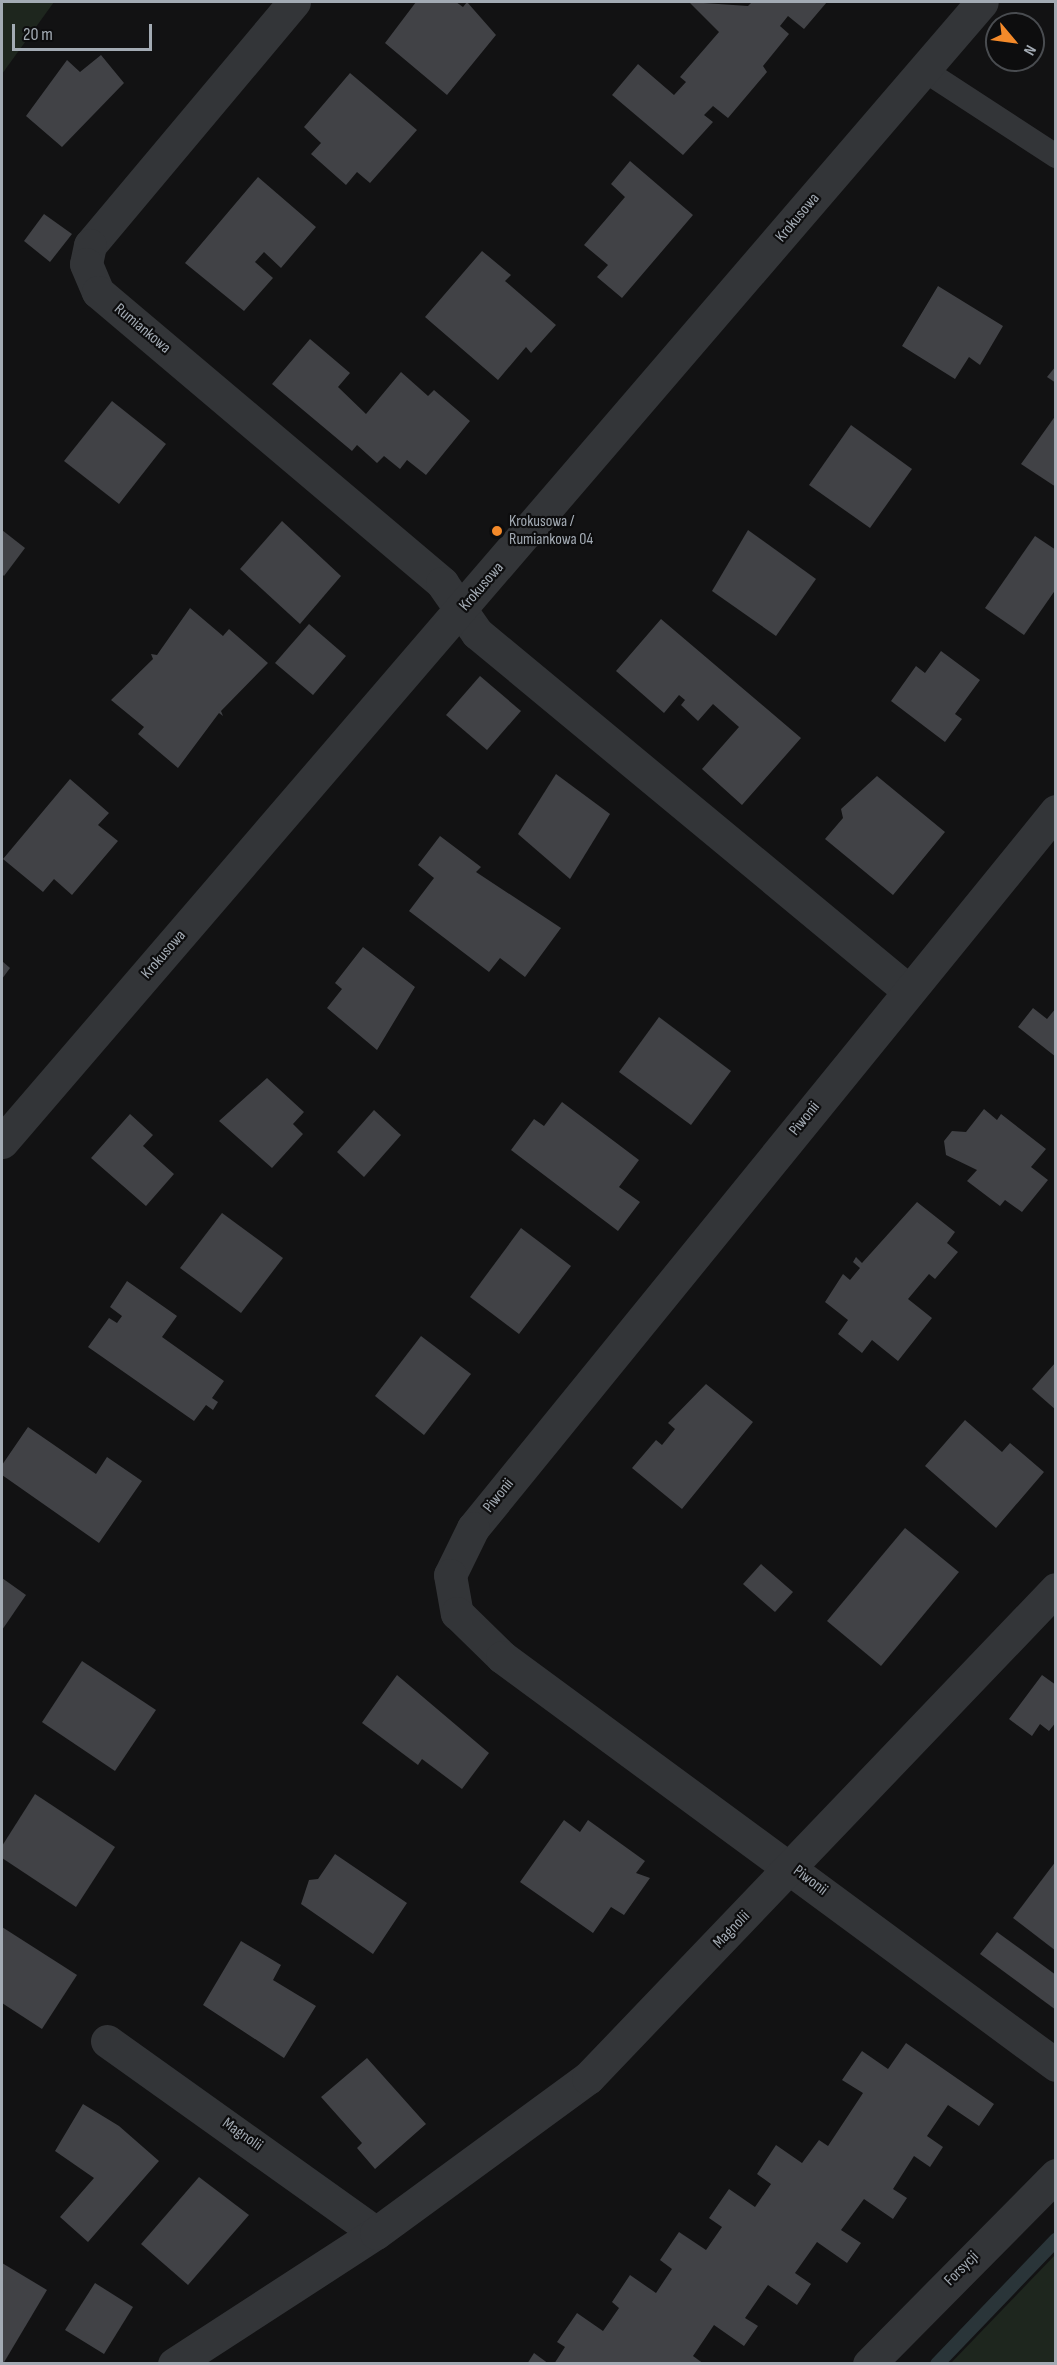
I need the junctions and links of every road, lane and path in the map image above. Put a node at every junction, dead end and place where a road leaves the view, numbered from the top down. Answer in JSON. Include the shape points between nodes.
{"nodes":[{"id":1,"x":294,"y":2,"type":"edge"},
{"id":2,"x":981,"y":2,"type":"edge"},
{"id":3,"x":924,"y":70,"type":"junction"},
{"id":4,"x":1056,"y":156,"type":"edge"},
{"id":5,"x":462,"y":610,"type":"junction"},
{"id":6,"x":1056,"y":811,"type":"edge"},
{"id":7,"x":909,"y":991,"type":"junction"},
{"id":8,"x":2,"y":1142,"type":"edge"},
{"id":9,"x":1056,"y":1589,"type":"edge"},
{"id":10,"x":793,"y":1868,"type":"junction"},
{"id":11,"x":107,"y":2041,"type":"dead end"},
{"id":12,"x":1056,"y":2065,"type":"edge"},
{"id":13,"x":1056,"y":2175,"type":"edge"},
{"id":14,"x":376,"y":2233,"type":"junction"},
{"id":15,"x":174,"y":2364,"type":"edge"},
{"id":16,"x":869,"y":2364,"type":"edge"}],
"edges":[{"from":1,"to":5,"type":"street","name":"Rumiankowa","via":[[104,225],[86,264],[98,291],[442,583]]},
{"from":2,"to":3,"type":"street","name":"Krokusowa"},
{"from":3,"to":4,"type":"lane"},
{"from":3,"to":5,"type":"street","name":"Krokusowa"},
{"from":5,"to":7,"type":"street","name":"Rumiankowa","via":[[477,633]]},
{"from":5,"to":8,"type":"street","name":"Krokusowa"},
{"from":6,"to":7,"type":"street","name":"Piwonii"},
{"from":7,"to":10,"type":"street","name":"Piwonii","via":[[473,1528],[450,1575],[457,1613],[502,1657]]},
{"from":9,"to":10,"type":"street","name":"Magnolii"},
{"from":10,"to":12,"type":"street","name":"Piwonii"},
{"from":10,"to":14,"type":"street","name":"Magnolii","via":[[588,2078]]},
{"from":11,"to":14,"type":"street","name":"Magnolii"},
{"from":13,"to":16,"type":"street","name":"Forsycji"},
{"from":14,"to":15,"type":"street","name":"Magnolii"}]}
